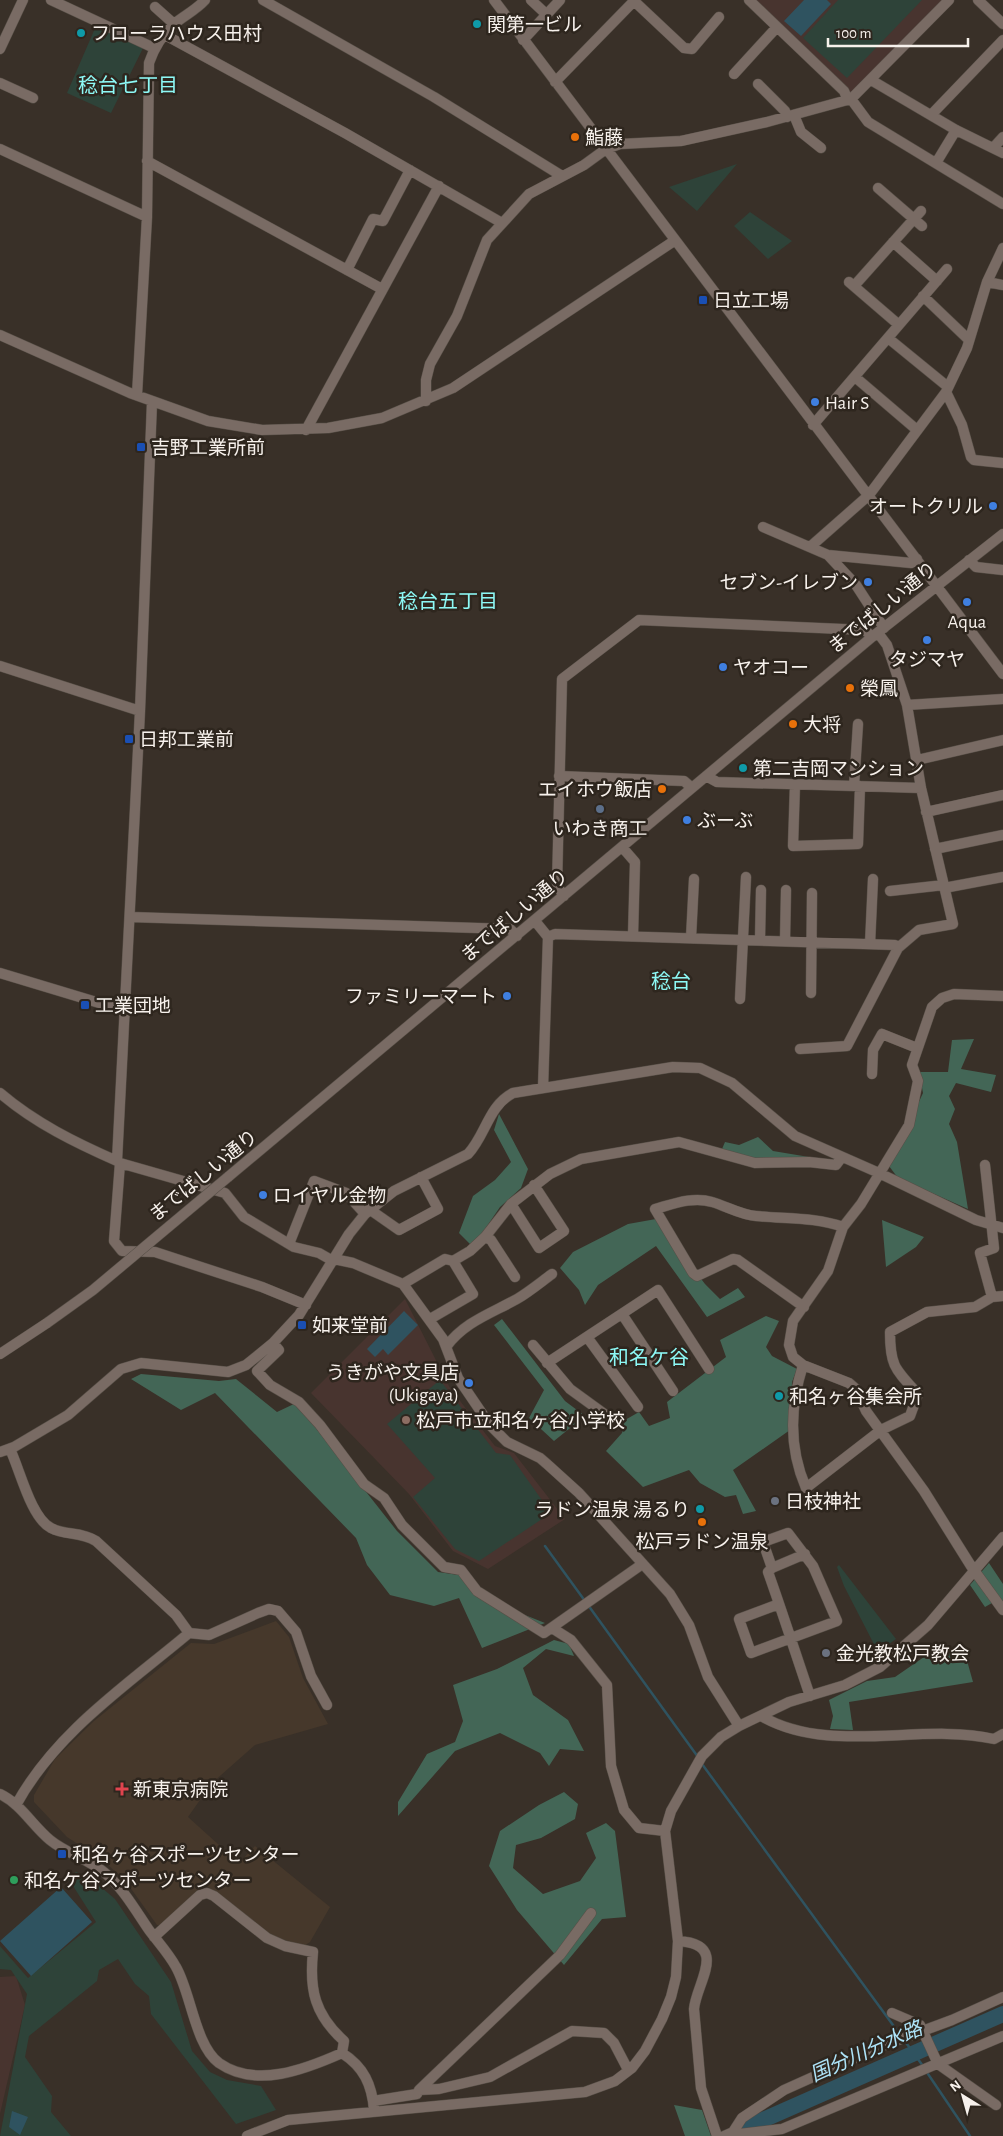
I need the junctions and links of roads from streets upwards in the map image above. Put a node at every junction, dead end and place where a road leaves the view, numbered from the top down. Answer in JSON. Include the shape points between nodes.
{"nodes":[{"id":1,"x":23,"y":0,"type":"edge"},
{"id":2,"x":51,"y":0,"type":"edge"},
{"id":3,"x":205,"y":0,"type":"edge"},
{"id":4,"x":263,"y":0,"type":"edge"},
{"id":5,"x":494,"y":0,"type":"edge"},
{"id":6,"x":531,"y":0,"type":"edge"},
{"id":7,"x":560,"y":0,"type":"edge"},
{"id":8,"x":634,"y":0,"type":"edge"},
{"id":9,"x":749,"y":0,"type":"edge"},
{"id":10,"x":949,"y":0,"type":"edge"},
{"id":11,"x":978,"y":0,"type":"edge"},
{"id":12,"x":155,"y":7,"type":"dead end"},
{"id":13,"x":546,"y":14,"type":"junction"},
{"id":14,"x":719,"y":17,"type":"dead end"},
{"id":15,"x":174,"y":24,"type":"junction"},
{"id":16,"x":1003,"y":24,"type":"edge"},
{"id":17,"x":777,"y":26,"type":"junction"},
{"id":18,"x":165,"y":35,"type":"junction"},
{"id":19,"x":523,"y":40,"type":"junction"},
{"id":20,"x":1003,"y":40,"type":"edge"},
{"id":21,"x":154,"y":48,"type":"junction"},
{"id":22,"x":0,"y":49,"type":"edge"},
{"id":23,"x":734,"y":74,"type":"dead end"},
{"id":24,"x":871,"y":80,"type":"junction"},
{"id":25,"x":555,"y":82,"type":"junction"},
{"id":26,"x":0,"y":83,"type":"edge"},
{"id":27,"x":758,"y":84,"type":"dead end"},
{"id":28,"x":34,"y":98,"type":"dead end"},
{"id":29,"x":849,"y":99,"type":"junction"},
{"id":30,"x":930,"y":115,"type":"junction"},
{"id":31,"x":791,"y":116,"type":"junction"},
{"id":32,"x":956,"y":130,"type":"junction"},
{"id":33,"x":1003,"y":137,"type":"edge"},
{"id":34,"x":821,"y":148,"type":"dead end"},
{"id":35,"x":993,"y":148,"type":"junction"},
{"id":36,"x":0,"y":149,"type":"edge"},
{"id":37,"x":606,"y":149,"type":"junction"},
{"id":38,"x":1003,"y":153,"type":"edge"},
{"id":39,"x":147,"y":161,"type":"junction"},
{"id":40,"x":936,"y":163,"type":"junction"},
{"id":41,"x":410,"y":170,"type":"junction"},
{"id":42,"x":562,"y":176,"type":"junction"},
{"id":43,"x":439,"y":186,"type":"junction"},
{"id":44,"x":878,"y":188,"type":"dead end"},
{"id":45,"x":1003,"y":204,"type":"edge"},
{"id":46,"x":921,"y":211,"type":"dead end"},
{"id":47,"x":147,"y":217,"type":"junction"},
{"id":48,"x":502,"y":223,"type":"junction"},
{"id":49,"x":918,"y":223,"type":"junction"},
{"id":50,"x":674,"y":241,"type":"junction"},
{"id":51,"x":893,"y":242,"type":"junction"},
{"id":52,"x":1003,"y":248,"type":"edge"},
{"id":53,"x":947,"y":269,"type":"dead end"},
{"id":54,"x":347,"y":270,"type":"junction"},
{"id":55,"x":937,"y":281,"type":"junction"},
{"id":56,"x":987,"y":282,"type":"junction"},
{"id":57,"x":1003,"y":285,"type":"edge"},
{"id":58,"x":382,"y":289,"type":"junction"},
{"id":59,"x":923,"y":296,"type":"junction"},
{"id":60,"x":899,"y":325,"type":"junction"},
{"id":61,"x":0,"y":335,"type":"edge"},
{"id":62,"x":888,"y":338,"type":"junction"},
{"id":63,"x":969,"y":340,"type":"junction"},
{"id":64,"x":856,"y":377,"type":"junction"},
{"id":65,"x":947,"y":390,"type":"junction"},
{"id":66,"x":137,"y":395,"type":"junction"},
{"id":67,"x":426,"y":401,"type":"junction"},
{"id":68,"x":152,"y":402,"type":"junction"},
{"id":69,"x":813,"y":424,"type":"junction"},
{"id":70,"x":306,"y":430,"type":"junction"},
{"id":71,"x":917,"y":430,"type":"junction"},
{"id":72,"x":1003,"y":463,"type":"edge"},
{"id":73,"x":869,"y":495,"type":"junction"},
{"id":74,"x":763,"y":527,"type":"dead end"},
{"id":75,"x":1003,"y":534,"type":"edge"},
{"id":76,"x":810,"y":547,"type":"junction"},
{"id":77,"x":828,"y":555,"type":"junction"},
{"id":78,"x":917,"y":559,"type":"junction"},
{"id":79,"x":969,"y":560,"type":"junction"},
{"id":80,"x":1003,"y":570,"type":"edge"},
{"id":81,"x":937,"y":585,"type":"junction"},
{"id":82,"x":878,"y":633,"type":"junction"},
{"id":83,"x":0,"y":666,"type":"edge"},
{"id":84,"x":1003,"y":674,"type":"edge"},
{"id":85,"x":1003,"y":699,"type":"edge"},
{"id":86,"x":907,"y":705,"type":"junction"},
{"id":87,"x":140,"y":711,"type":"junction"},
{"id":88,"x":858,"y":724,"type":"dead end"},
{"id":89,"x":1003,"y":740,"type":"edge"},
{"id":90,"x":917,"y":760,"type":"junction"},
{"id":91,"x":559,"y":776,"type":"junction"},
{"id":92,"x":706,"y":776,"type":"junction"},
{"id":93,"x":795,"y":784,"type":"junction"},
{"id":94,"x":858,"y":786,"type":"junction"},
{"id":95,"x":692,"y":788,"type":"junction"},
{"id":96,"x":921,"y":788,"type":"junction"},
{"id":97,"x":1003,"y":795,"type":"edge"},
{"id":98,"x":926,"y":812,"type":"junction"},
{"id":99,"x":1003,"y":835,"type":"edge"},
{"id":100,"x":622,"y":847,"type":"junction"},
{"id":101,"x":935,"y":849,"type":"junction"},
{"id":102,"x":746,"y":877,"type":"dead end"},
{"id":103,"x":1003,"y":877,"type":"edge"},
{"id":104,"x":694,"y":879,"type":"dead end"},
{"id":105,"x":873,"y":879,"type":"dead end"},
{"id":106,"x":944,"y":886,"type":"junction"},
{"id":107,"x":761,"y":890,"type":"dead end"},
{"id":108,"x":786,"y":890,"type":"dead end"},
{"id":109,"x":890,"y":890,"type":"dead end"},
{"id":110,"x":812,"y":893,"type":"dead end"},
{"id":111,"x":564,"y":896,"type":"junction"},
{"id":112,"x":130,"y":917,"type":"junction"},
{"id":113,"x":535,"y":920,"type":"junction"},
{"id":114,"x":517,"y":936,"type":"junction"},
{"id":115,"x":633,"y":936,"type":"junction"},
{"id":116,"x":548,"y":938,"type":"junction"},
{"id":117,"x":691,"y":938,"type":"junction"},
{"id":118,"x":744,"y":940,"type":"junction"},
{"id":119,"x":760,"y":940,"type":"junction"},
{"id":120,"x":786,"y":941,"type":"junction"},
{"id":121,"x":812,"y":942,"type":"junction"},
{"id":122,"x":870,"y":944,"type":"junction"},
{"id":123,"x":898,"y":948,"type":"junction"},
{"id":124,"x":0,"y":973,"type":"edge"},
{"id":125,"x":811,"y":993,"type":"dead end"},
{"id":126,"x":1003,"y":996,"type":"edge"},
{"id":127,"x":740,"y":1000,"type":"dead end"},
{"id":128,"x":126,"y":1011,"type":"junction"},
{"id":129,"x":917,"y":1048,"type":"junction"},
{"id":130,"x":800,"y":1049,"type":"dead end"},
{"id":131,"x":872,"y":1074,"type":"dead end"},
{"id":132,"x":543,"y":1088,"type":"junction"},
{"id":133,"x":0,"y":1093,"type":"edge"},
{"id":134,"x":842,"y":1157,"type":"junction"},
{"id":135,"x":119,"y":1162,"type":"junction"},
{"id":136,"x":985,"y":1165,"type":"dead end"},
{"id":137,"x":879,"y":1173,"type":"junction"},
{"id":138,"x":421,"y":1177,"type":"junction"},
{"id":139,"x":534,"y":1185,"type":"junction"},
{"id":140,"x":511,"y":1204,"type":"junction"},
{"id":141,"x":367,"y":1211,"type":"junction"},
{"id":142,"x":843,"y":1227,"type":"junction"},
{"id":143,"x":998,"y":1227,"type":"edge"},
{"id":144,"x":485,"y":1237,"type":"junction"},
{"id":145,"x":289,"y":1244,"type":"junction"},
{"id":146,"x":334,"y":1260,"type":"junction"},
{"id":147,"x":453,"y":1261,"type":"junction"},
{"id":148,"x":552,"y":1274,"type":"dead end"},
{"id":149,"x":515,"y":1278,"type":"dead end"},
{"id":150,"x":403,"y":1284,"type":"junction"},
{"id":151,"x":998,"y":1297,"type":"edge"},
{"id":152,"x":306,"y":1305,"type":"junction"},
{"id":153,"x":804,"y":1307,"type":"junction"},
{"id":154,"x":622,"y":1314,"type":"junction"},
{"id":155,"x":430,"y":1319,"type":"junction"},
{"id":156,"x":587,"y":1337,"type":"junction"},
{"id":157,"x":273,"y":1342,"type":"junction"},
{"id":158,"x":533,"y":1345,"type":"dead end"},
{"id":159,"x":446,"y":1347,"type":"junction"},
{"id":160,"x":0,"y":1354,"type":"edge"},
{"id":161,"x":547,"y":1363,"type":"junction"},
{"id":162,"x":803,"y":1365,"type":"junction"},
{"id":163,"x":709,"y":1370,"type":"dead end"},
{"id":164,"x":673,"y":1392,"type":"dead end"},
{"id":165,"x":638,"y":1407,"type":"dead end"},
{"id":166,"x":614,"y":1421,"type":"dead end"},
{"id":167,"x":881,"y":1430,"type":"junction"},
{"id":168,"x":10,"y":1449,"type":"junction"},
{"id":169,"x":0,"y":1452,"type":"edge"},
{"id":170,"x":1003,"y":1538,"type":"edge"},
{"id":171,"x":805,"y":1554,"type":"junction"},
{"id":172,"x":641,"y":1564,"type":"junction"},
{"id":173,"x":772,"y":1568,"type":"junction"},
{"id":174,"x":976,"y":1569,"type":"junction"},
{"id":175,"x":779,"y":1604,"type":"junction"},
{"id":176,"x":1003,"y":1610,"type":"edge"},
{"id":177,"x":552,"y":1628,"type":"junction"},
{"id":178,"x":189,"y":1633,"type":"junction"},
{"id":179,"x":790,"y":1638,"type":"junction"},
{"id":180,"x":810,"y":1696,"type":"junction"},
{"id":181,"x":327,"y":1705,"type":"dead end"},
{"id":182,"x":761,"y":1716,"type":"junction"},
{"id":183,"x":739,"y":1726,"type":"junction"},
{"id":184,"x":998,"y":1736,"type":"edge"},
{"id":185,"x":1003,"y":1745,"type":"edge"},
{"id":186,"x":0,"y":1794,"type":"edge"},
{"id":187,"x":16,"y":1805,"type":"junction"},
{"id":188,"x":665,"y":1831,"type":"junction"},
{"id":189,"x":591,"y":1913,"type":"dead end"},
{"id":190,"x":154,"y":1937,"type":"junction"},
{"id":191,"x":678,"y":1941,"type":"junction"},
{"id":192,"x":1003,"y":1997,"type":"edge"},
{"id":193,"x":892,"y":2013,"type":"dead end"},
{"id":194,"x":924,"y":2031,"type":"junction"},
{"id":195,"x":1003,"y":2036,"type":"edge"},
{"id":196,"x":342,"y":2054,"type":"junction"},
{"id":197,"x":938,"y":2064,"type":"junction"},
{"id":198,"x":632,"y":2068,"type":"junction"},
{"id":199,"x":419,"y":2090,"type":"junction"},
{"id":200,"x":374,"y":2105,"type":"junction"},
{"id":201,"x":996,"y":2105,"type":"dead end"},
{"id":202,"x":728,"y":2134,"type":"edge"},
{"id":203,"x":248,"y":2136,"type":"edge"},
{"id":204,"x":717,"y":2136,"type":"edge"}],
"edges":[{"from":1,"to":22,"type":"street"},
{"from":2,"to":21,"type":"street"},
{"from":3,"to":15,"type":"street"},
{"from":4,"to":42,"type":"street","via":[[398,76]]},
{"from":5,"to":19,"type":"street"},
{"from":6,"to":13,"type":"street"},
{"from":7,"to":13,"type":"street"},
{"from":8,"to":14,"type":"street","via":[[684,48],[692,49]]},
{"from":8,"to":25,"type":"street"},
{"from":9,"to":17,"type":"street"},
{"from":10,"to":24,"type":"street"},
{"from":11,"to":16,"type":"street"},
{"from":12,"to":15,"type":"street"},
{"from":13,"to":19,"type":"street"},
{"from":15,"to":18,"type":"street"},
{"from":17,"to":23,"type":"street"},
{"from":17,"to":29,"type":"street"},
{"from":18,"to":21,"type":"street"},
{"from":18,"to":41,"type":"street"},
{"from":19,"to":25,"type":"street"},
{"from":20,"to":30,"type":"street"},
{"from":21,"to":39,"type":"street","via":[[147,77]]},
{"from":24,"to":29,"type":"street"},
{"from":24,"to":30,"type":"street"},
{"from":25,"to":37,"type":"street"},
{"from":26,"to":28,"type":"street"},
{"from":27,"to":31,"type":"street"},
{"from":29,"to":31,"type":"street"},
{"from":29,"to":40,"type":"street","via":[[868,122]]},
{"from":30,"to":32,"type":"street"},
{"from":31,"to":34,"type":"street","via":[[801,132]]},
{"from":31,"to":37,"type":"street","via":[[680,141],[620,144]]},
{"from":32,"to":35,"type":"street"},
{"from":32,"to":40,"type":"street"},
{"from":33,"to":35,"type":"street"},
{"from":35,"to":38,"type":"street"},
{"from":36,"to":47,"type":"street"},
{"from":37,"to":42,"type":"street"},
{"from":37,"to":50,"type":"street"},
{"from":39,"to":47,"type":"street"},
{"from":39,"to":54,"type":"street"},
{"from":40,"to":45,"type":"street"},
{"from":41,"to":43,"type":"street"},
{"from":41,"to":54,"type":"street","via":[[383,221],[374,219]]},
{"from":42,"to":48,"type":"street","via":[[529,194]]},
{"from":43,"to":48,"type":"street"},
{"from":43,"to":58,"type":"street"},
{"from":44,"to":49,"type":"street"},
{"from":46,"to":49,"type":"street"},
{"from":47,"to":66,"type":"street"},
{"from":48,"to":67,"type":"street","via":[[487,240],[457,316],[430,364]]},
{"from":49,"to":51,"type":"street"},
{"from":50,"to":67,"type":"street","via":[[453,388]]},
{"from":50,"to":69,"type":"street"},
{"from":51,"to":55,"type":"street"},
{"from":51,"to":60,"type":"street","via":[[851,284]]},
{"from":52,"to":56,"type":"street"},
{"from":53,"to":55,"type":"street"},
{"from":54,"to":58,"type":"street"},
{"from":55,"to":59,"type":"street"},
{"from":56,"to":57,"type":"street"},
{"from":56,"to":63,"type":"street"},
{"from":58,"to":70,"type":"street"},
{"from":59,"to":60,"type":"street"},
{"from":59,"to":63,"type":"street"},
{"from":60,"to":62,"type":"street"},
{"from":61,"to":66,"type":"street"},
{"from":62,"to":64,"type":"street"},
{"from":62,"to":65,"type":"street"},
{"from":63,"to":65,"type":"street"},
{"from":64,"to":69,"type":"street"},
{"from":64,"to":71,"type":"street"},
{"from":65,"to":71,"type":"street"},
{"from":65,"to":72,"type":"street","via":[[971,458]]},
{"from":66,"to":68,"type":"street"},
{"from":67,"to":70,"type":"street","via":[[382,418]]},
{"from":68,"to":70,"type":"street","via":[[208,421],[234,426]]},
{"from":68,"to":87,"type":"street"},
{"from":69,"to":73,"type":"street"},
{"from":71,"to":73,"type":"street"},
{"from":73,"to":76,"type":"street"},
{"from":73,"to":78,"type":"street"},
{"from":74,"to":76,"type":"street"},
{"from":75,"to":79,"type":"street","name":"までばしい通り"},
{"from":76,"to":77,"type":"street"},
{"from":77,"to":78,"type":"street","via":[[911,563]]},
{"from":77,"to":82,"type":"street","via":[[852,580]]},
{"from":78,"to":81,"type":"street"},
{"from":79,"to":80,"type":"street","via":[[976,567]]},
{"from":79,"to":81,"type":"street","name":"までばしい通り"},
{"from":81,"to":82,"type":"street","name":"までばしい通り"},
{"from":81,"to":84,"type":"street"},
{"from":82,"to":86,"type":"street","via":[[887,645]]},
{"from":82,"to":91,"type":"street","via":[[639,620],[562,679]]},
{"from":82,"to":92,"type":"street","name":"までばしい通り"},
{"from":83,"to":87,"type":"street"},
{"from":85,"to":86,"type":"street"},
{"from":86,"to":90,"type":"street"},
{"from":87,"to":112,"type":"street"},
{"from":88,"to":94,"type":"street"},
{"from":89,"to":90,"type":"street"},
{"from":90,"to":96,"type":"street"},
{"from":91,"to":95,"type":"street","via":[[684,781]]},
{"from":91,"to":111,"type":"street","via":[[556,886]]},
{"from":92,"to":93,"type":"street","via":[[717,782]]},
{"from":92,"to":95,"type":"street","name":"までばしい通り"},
{"from":93,"to":94,"type":"street"},
{"from":93,"to":94,"type":"street","via":[[793,846],[858,844]]},
{"from":94,"to":96,"type":"street"},
{"from":95,"to":100,"type":"street","name":"までばしい通り"},
{"from":96,"to":98,"type":"street"},
{"from":97,"to":98,"type":"street"},
{"from":98,"to":101,"type":"street"},
{"from":99,"to":101,"type":"street"},
{"from":100,"to":111,"type":"street","name":"までばしい通り"},
{"from":100,"to":115,"type":"street","via":[[635,862]]},
{"from":101,"to":106,"type":"street"},
{"from":102,"to":118,"type":"street"},
{"from":103,"to":106,"type":"street"},
{"from":104,"to":117,"type":"street"},
{"from":105,"to":122,"type":"street"},
{"from":106,"to":109,"type":"street"},
{"from":106,"to":123,"type":"street","via":[[953,924],[918,930]]},
{"from":107,"to":119,"type":"street"},
{"from":108,"to":120,"type":"street"},
{"from":110,"to":121,"type":"street"},
{"from":111,"to":113,"type":"street","name":"までばしい通り"},
{"from":112,"to":114,"type":"street","via":[[510,929]]},
{"from":112,"to":128,"type":"street"},
{"from":113,"to":114,"type":"street","name":"までばしい通り"},
{"from":113,"to":116,"type":"street"},
{"from":114,"to":160,"type":"street","name":"までばしい通り","bridge":true,"via":[[93,1290]]},
{"from":115,"to":116,"type":"street","via":[[556,934]]},
{"from":115,"to":117,"type":"street"},
{"from":116,"to":132,"type":"street"},
{"from":117,"to":118,"type":"street"},
{"from":118,"to":119,"type":"street"},
{"from":118,"to":127,"type":"street"},
{"from":119,"to":120,"type":"street"},
{"from":120,"to":121,"type":"street"},
{"from":121,"to":122,"type":"street"},
{"from":121,"to":125,"type":"street"},
{"from":122,"to":123,"type":"street","via":[[895,945]]},
{"from":123,"to":130,"type":"street","via":[[847,1046]]},
{"from":124,"to":128,"type":"street"},
{"from":126,"to":129,"type":"street","via":[[954,994],[942,998],[932,1007]]},
{"from":128,"to":135,"type":"street"},
{"from":129,"to":131,"type":"street","via":[[882,1034],[873,1050]]},
{"from":129,"to":137,"type":"street","via":[[912,1064],[918,1081],[908,1125]]},
{"from":132,"to":134,"type":"street","via":[[673,1067],[700,1068],[732,1083],[796,1136]]},
{"from":132,"to":138,"type":"street","via":[[505,1097],[493,1110],[475,1147],[468,1154]]},
{"from":133,"to":135,"type":"street","via":[[30,1116]]},
{"from":134,"to":137,"type":"street"},
{"from":134,"to":139,"type":"street","via":[[836,1165],[755,1163],[679,1142],[665,1143],[581,1159]]},
{"from":135,"to":145,"type":"street","via":[[225,1193],[244,1217]]},
{"from":135,"to":152,"type":"street","via":[[114,1241],[122,1251],[155,1252]]},
{"from":136,"to":143,"type":"street"},
{"from":137,"to":142,"type":"street"},
{"from":137,"to":143,"type":"street","via":[[969,1217]]},
{"from":138,"to":141,"type":"street","via":[[394,1191]]},
{"from":138,"to":141,"type":"street","via":[[438,1209],[399,1230]]},
{"from":139,"to":140,"type":"street"},
{"from":139,"to":140,"type":"street","via":[[564,1231],[538,1248]]},
{"from":140,"to":144,"type":"street"},
{"from":141,"to":145,"type":"street","via":[[346,1193],[314,1181]]},
{"from":141,"to":146,"type":"street"},
{"from":142,"to":153,"type":"street","via":[[828,1271]]},
{"from":142,"to":153,"type":"street","via":[[823,1219],[810,1221],[752,1216],[710,1201],[688,1200],[655,1209],[697,1276],[738,1260]]},
{"from":143,"to":151,"type":"street","via":[[994,1248],[980,1253]]},
{"from":144,"to":147,"type":"street"},
{"from":144,"to":149,"type":"street","via":[[491,1240]]},
{"from":145,"to":146,"type":"street"},
{"from":146,"to":150,"type":"street","via":[[352,1263]]},
{"from":146,"to":152,"type":"street"},
{"from":147,"to":150,"type":"street","via":[[445,1259]]},
{"from":147,"to":155,"type":"street","via":[[473,1294]]},
{"from":148,"to":159,"type":"street","via":[[519,1298],[466,1326]]},
{"from":150,"to":155,"type":"street"},
{"from":151,"to":167,"type":"street","via":[[975,1307],[927,1312],[890,1332],[893,1366],[918,1394],[910,1416]]},
{"from":152,"to":157,"type":"street"},
{"from":153,"to":162,"type":"street","via":[[792,1321],[789,1345],[793,1357]]},
{"from":154,"to":156,"type":"street"},
{"from":154,"to":163,"type":"street","via":[[658,1290]]},
{"from":154,"to":164,"type":"street"},
{"from":155,"to":159,"type":"street"},
{"from":156,"to":161,"type":"street"},
{"from":156,"to":165,"type":"street"},
{"from":157,"to":168,"type":"street","via":[[246,1365],[228,1372],[141,1363],[120,1369],[68,1416]]},
{"from":157,"to":177,"type":"street","via":[[279,1350],[257,1371],[270,1385],[299,1402],[364,1484],[384,1498],[402,1525],[444,1567],[461,1570],[477,1591],[544,1633]]},
{"from":158,"to":161,"type":"street"},
{"from":159,"to":172,"type":"street","via":[[458,1378],[478,1410],[504,1440],[547,1464],[585,1500]]},
{"from":161,"to":166,"type":"street","via":[[570,1389]]},
{"from":162,"to":167,"type":"street","via":[[849,1383]]},
{"from":162,"to":167,"type":"street","via":[[796,1386],[793,1425],[797,1468],[806,1488]]},
{"from":167,"to":174,"type":"street"},
{"from":168,"to":169,"type":"street"},
{"from":168,"to":178,"type":"street","via":[[40,1520],[52,1528],[85,1534],[96,1542],[176,1615]]},
{"from":170,"to":174,"type":"street"},
{"from":171,"to":173,"type":"street"},
{"from":171,"to":173,"type":"street","via":[[788,1533],[762,1542]]},
{"from":171,"to":179,"type":"street","via":[[837,1621]]},
{"from":172,"to":177,"type":"street"},
{"from":172,"to":183,"type":"street","via":[[679,1608],[708,1677]]},
{"from":173,"to":175,"type":"street","via":[[768,1572]]},
{"from":174,"to":176,"type":"street"},
{"from":174,"to":180,"type":"street","via":[[928,1625],[880,1667],[845,1685]]},
{"from":175,"to":179,"type":"street"},
{"from":175,"to":179,"type":"street","via":[[739,1619],[751,1652]]},
{"from":177,"to":188,"type":"street","via":[[571,1640],[607,1685],[611,1766],[624,1810],[640,1828]]},
{"from":178,"to":181,"type":"street","via":[[209,1635],[258,1612],[278,1611],[296,1632],[310,1676]]},
{"from":178,"to":187,"type":"street","via":[[104,1701],[58,1746]]},
{"from":179,"to":180,"type":"street"},
{"from":180,"to":182,"type":"street"},
{"from":182,"to":183,"type":"street"},
{"from":182,"to":184,"type":"street","via":[[809,1731],[852,1737],[938,1733]]},
{"from":183,"to":188,"type":"street","via":[[722,1736],[702,1756],[671,1811]]},
{"from":184,"to":185,"type":"street"},
{"from":186,"to":187,"type":"street"},
{"from":187,"to":190,"type":"street","via":[[65,1851],[105,1873]]},
{"from":188,"to":191,"type":"street"},
{"from":189,"to":199,"type":"street","via":[[560,1955]]},
{"from":190,"to":196,"type":"street","via":[[176,1967],[206,2046],[218,2062],[238,2071],[266,2076],[290,2073]]},
{"from":190,"to":196,"type":"street","via":[[200,1896],[207,1894],[214,1896],[267,1938],[313,1952],[311,1970],[318,2010],[344,2041]]},
{"from":191,"to":198,"type":"street","via":[[671,1997],[645,2051]]},
{"from":191,"to":204,"type":"street","via":[[696,1945],[708,1959],[694,2009],[701,2088]]},
{"from":192,"to":194,"type":"street"},
{"from":193,"to":194,"type":"street","via":[[920,2025]]},
{"from":194,"to":197,"type":"street"},
{"from":194,"to":202,"type":"street","via":[[784,2090],[742,2118]]},
{"from":195,"to":197,"type":"street"},
{"from":196,"to":200,"type":"street","via":[[354,2061],[368,2079]]},
{"from":197,"to":201,"type":"street"},
{"from":197,"to":202,"type":"street","via":[[782,2129]]},
{"from":198,"to":199,"type":"street","via":[[626,2066],[614,2043],[604,2033],[572,2031],[490,2077],[439,2089]]},
{"from":198,"to":200,"type":"street","via":[[614,2081],[585,2092]]},
{"from":199,"to":200,"type":"street","via":[[417,2094]]},
{"from":200,"to":203,"type":"street","via":[[288,2120]]}]}
